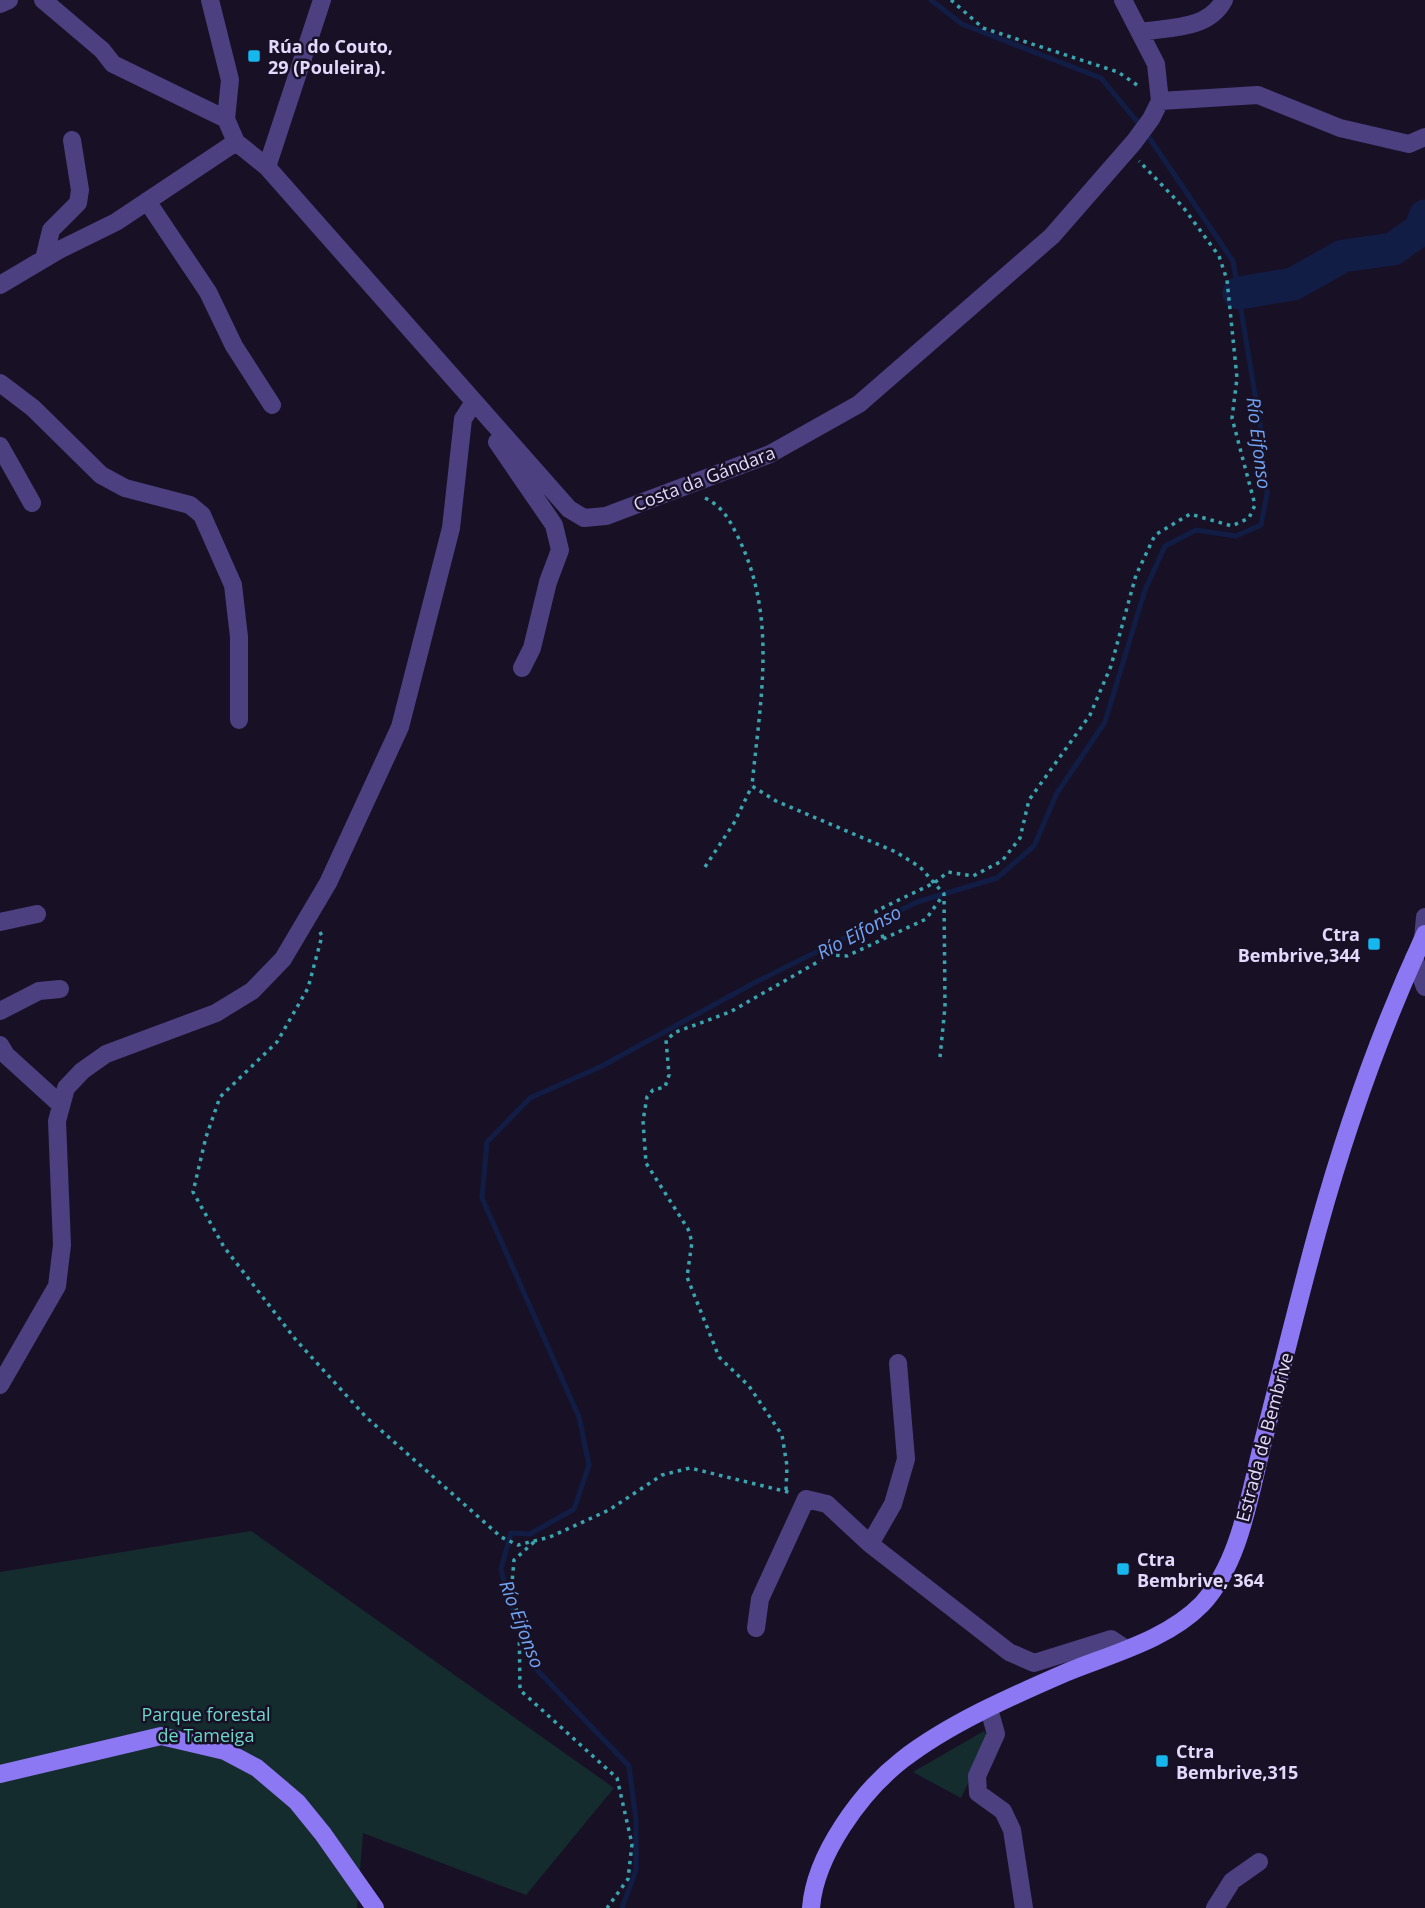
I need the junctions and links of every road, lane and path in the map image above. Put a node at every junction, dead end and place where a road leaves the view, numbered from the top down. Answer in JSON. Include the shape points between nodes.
{"nodes":[{"id":1,"x":9,"y":0,"type":"edge"},
{"id":2,"x":43,"y":0,"type":"edge"},
{"id":3,"x":210,"y":0,"type":"edge"},
{"id":4,"x":322,"y":0,"type":"edge"},
{"id":5,"x":951,"y":0,"type":"edge"},
{"id":6,"x":1123,"y":0,"type":"edge"},
{"id":7,"x":1224,"y":0,"type":"edge"},
{"id":8,"x":0,"y":4,"type":"edge"},
{"id":9,"x":1140,"y":32,"type":"junction"},
{"id":10,"x":1160,"y":101,"type":"junction"},
{"id":11,"x":226,"y":119,"type":"junction"},
{"id":12,"x":1425,"y":136,"type":"edge"},
{"id":13,"x":72,"y":140,"type":"dead end"},
{"id":14,"x":236,"y":142,"type":"junction"},
{"id":15,"x":1130,"y":146,"type":"junction"},
{"id":16,"x":267,"y":167,"type":"junction"},
{"id":17,"x":147,"y":201,"type":"junction"},
{"id":18,"x":44,"y":259,"type":"junction"},
{"id":19,"x":0,"y":285,"type":"edge"},
{"id":20,"x":0,"y":383,"type":"edge"},
{"id":21,"x":474,"y":402,"type":"junction"},
{"id":22,"x":272,"y":405,"type":"dead end"},
{"id":23,"x":497,"y":428,"type":"junction"},
{"id":24,"x":0,"y":446,"type":"edge"},
{"id":25,"x":693,"y":501,"type":"dead end"},
{"id":26,"x":32,"y":503,"type":"dead end"},
{"id":27,"x":522,"y":668,"type":"dead end"},
{"id":28,"x":239,"y":720,"type":"dead end"},
{"id":29,"x":752,"y":786,"type":"junction"},
{"id":30,"x":705,"y":867,"type":"dead end"},
{"id":31,"x":934,"y":883,"type":"junction"},
{"id":32,"x":944,"y":894,"type":"junction"},
{"id":33,"x":312,"y":911,"type":"junction"},
{"id":34,"x":37,"y":914,"type":"dead end"},
{"id":35,"x":1425,"y":916,"type":"edge"},
{"id":36,"x":0,"y":922,"type":"edge"},
{"id":37,"x":1424,"y":936,"type":"edge"},
{"id":38,"x":883,"y":938,"type":"junction"},
{"id":39,"x":1414,"y":958,"type":"junction"},
{"id":40,"x":1425,"y":988,"type":"edge"},
{"id":41,"x":60,"y":989,"type":"dead end"},
{"id":42,"x":0,"y":1011,"type":"edge"},
{"id":43,"x":0,"y":1045,"type":"edge"},
{"id":44,"x":940,"y":1057,"type":"dead end"},
{"id":45,"x":61,"y":1105,"type":"junction"},
{"id":46,"x":898,"y":1363,"type":"dead end"},
{"id":47,"x":0,"y":1385,"type":"edge"},
{"id":48,"x":786,"y":1490,"type":"junction"},
{"id":49,"x":806,"y":1499,"type":"junction"},
{"id":50,"x":537,"y":1540,"type":"junction"},
{"id":51,"x":870,"y":1544,"type":"junction"},
{"id":52,"x":756,"y":1628,"type":"dead end"},
{"id":53,"x":1126,"y":1649,"type":"junction"},
{"id":54,"x":989,"y":1709,"type":"junction"},
{"id":55,"x":0,"y":1774,"type":"edge"},
{"id":56,"x":1259,"y":1862,"type":"dead end"},
{"id":57,"x":374,"y":1908,"type":"edge"},
{"id":58,"x":607,"y":1908,"type":"edge"},
{"id":59,"x":811,"y":1908,"type":"edge"},
{"id":60,"x":1024,"y":1908,"type":"edge"},
{"id":61,"x":1215,"y":1908,"type":"edge"}],
"edges":[{"from":1,"to":8,"type":"street"},
{"from":2,"to":11,"type":"street","via":[[113,64]]},
{"from":3,"to":11,"type":"street","via":[[230,80]]},
{"from":4,"to":16,"type":"street"},
{"from":5,"to":10,"type":"path","via":[[983,28],[1118,72]]},
{"from":6,"to":9,"type":"street"},
{"from":7,"to":9,"type":"street","via":[[1203,22]]},
{"from":9,"to":10,"type":"street","via":[[1156,64]]},
{"from":10,"to":12,"type":"street","via":[[1258,95],[1340,128],[1409,144]]},
{"from":10,"to":15,"type":"street","name":"Costa da Gándara"},
{"from":11,"to":14,"type":"street"},
{"from":13,"to":18,"type":"street","via":[[78,203],[51,230]]},
{"from":14,"to":16,"type":"street","name":"Costa da Gándara"},
{"from":14,"to":17,"type":"street"},
{"from":15,"to":23,"type":"street","name":"Costa da Gándara","via":[[1052,236],[859,404],[770,454],[606,516],[584,518],[569,509]]},
{"from":15,"to":31,"type":"path","via":[[1220,256],[1227,280],[1237,378],[1232,418],[1255,505],[1249,518],[1232,526],[1190,514],[1155,535],[1136,575],[1111,666],[1090,715],[1029,800],[1020,838],[1002,861],[973,876],[948,872]]},
{"from":16,"to":21,"type":"street","name":"Costa da Gándara"},
{"from":17,"to":18,"type":"street"},
{"from":17,"to":22,"type":"street","via":[[208,292],[234,346]]},
{"from":18,"to":19,"type":"street"},
{"from":20,"to":28,"type":"street","via":[[33,408],[101,475],[125,488],[190,505],[202,515],[233,584],[239,637]]},
{"from":21,"to":23,"type":"street","name":"Costa da Gándara"},
{"from":21,"to":33,"type":"street","via":[[463,419],[451,528],[400,727]]},
{"from":23,"to":27,"type":"street","via":[[498,446],[548,516],[560,550]]},
{"from":24,"to":26,"type":"street"},
{"from":25,"to":29,"type":"path","via":[[706,498],[724,509],[751,563],[764,621]]},
{"from":29,"to":30,"type":"path"},
{"from":29,"to":31,"type":"path","via":[[776,801],[896,852],[920,867]]},
{"from":31,"to":32,"type":"path"},
{"from":31,"to":38,"type":"path","via":[[876,911]]},
{"from":32,"to":38,"type":"path","via":[[926,919]]},
{"from":32,"to":44,"type":"path","via":[[946,993]]},
{"from":33,"to":45,"type":"street","via":[[283,959],[252,991],[216,1013],[106,1054],[66,1088]]},
{"from":33,"to":50,"type":"path","via":[[322,936],[308,988],[277,1042],[220,1097],[193,1192],[224,1247],[304,1350],[366,1417],[501,1537],[518,1545]]},
{"from":34,"to":36,"type":"street"},
{"from":35,"to":37,"type":"street"},
{"from":37,"to":39,"type":"street","name":"Estrada de Bembrive"},
{"from":38,"to":48,"type":"path","via":[[847,956],[830,955],[730,1012],[676,1032],[666,1040],[669,1075],[665,1087],[647,1097],[643,1121],[646,1163],[688,1229],[692,1242],[687,1277],[719,1357],[749,1387],[782,1435]]},
{"from":39,"to":40,"type":"street"},
{"from":39,"to":53,"type":"street","name":"Estrada de Bembrive","via":[[1365,1080],[1330,1188],[1232,1551],[1215,1586],[1194,1611]]},
{"from":41,"to":42,"type":"street","via":[[39,991]]},
{"from":43,"to":45,"type":"street"},
{"from":45,"to":47,"type":"street","via":[[57,1121],[62,1245],[57,1286]]},
{"from":46,"to":51,"type":"street","via":[[906,1459],[893,1504]]},
{"from":48,"to":49,"type":"path"},
{"from":48,"to":50,"type":"path","via":[[690,1468],[662,1475],[609,1510]]},
{"from":49,"to":51,"type":"street","via":[[827,1504]]},
{"from":49,"to":52,"type":"street","via":[[761,1598]]},
{"from":50,"to":58,"type":"path","via":[[514,1560],[511,1594],[519,1617],[520,1690],[617,1778],[632,1844],[628,1879]]},
{"from":51,"to":53,"type":"street","via":[[1009,1652],[1034,1663],[1111,1639]]},
{"from":53,"to":54,"type":"street","name":"Estrada de Bembrive"},
{"from":54,"to":59,"type":"street","name":"Estrada de Bembrive","via":[[888,1771],[823,1859]]},
{"from":54,"to":60,"type":"street","via":[[996,1734],[977,1776],[978,1793],[1003,1811],[1012,1830]]},
{"from":55,"to":57,"type":"street","via":[[161,1736],[225,1751],[257,1768],[297,1802]]},
{"from":56,"to":61,"type":"street","via":[[1232,1881]]}]}
